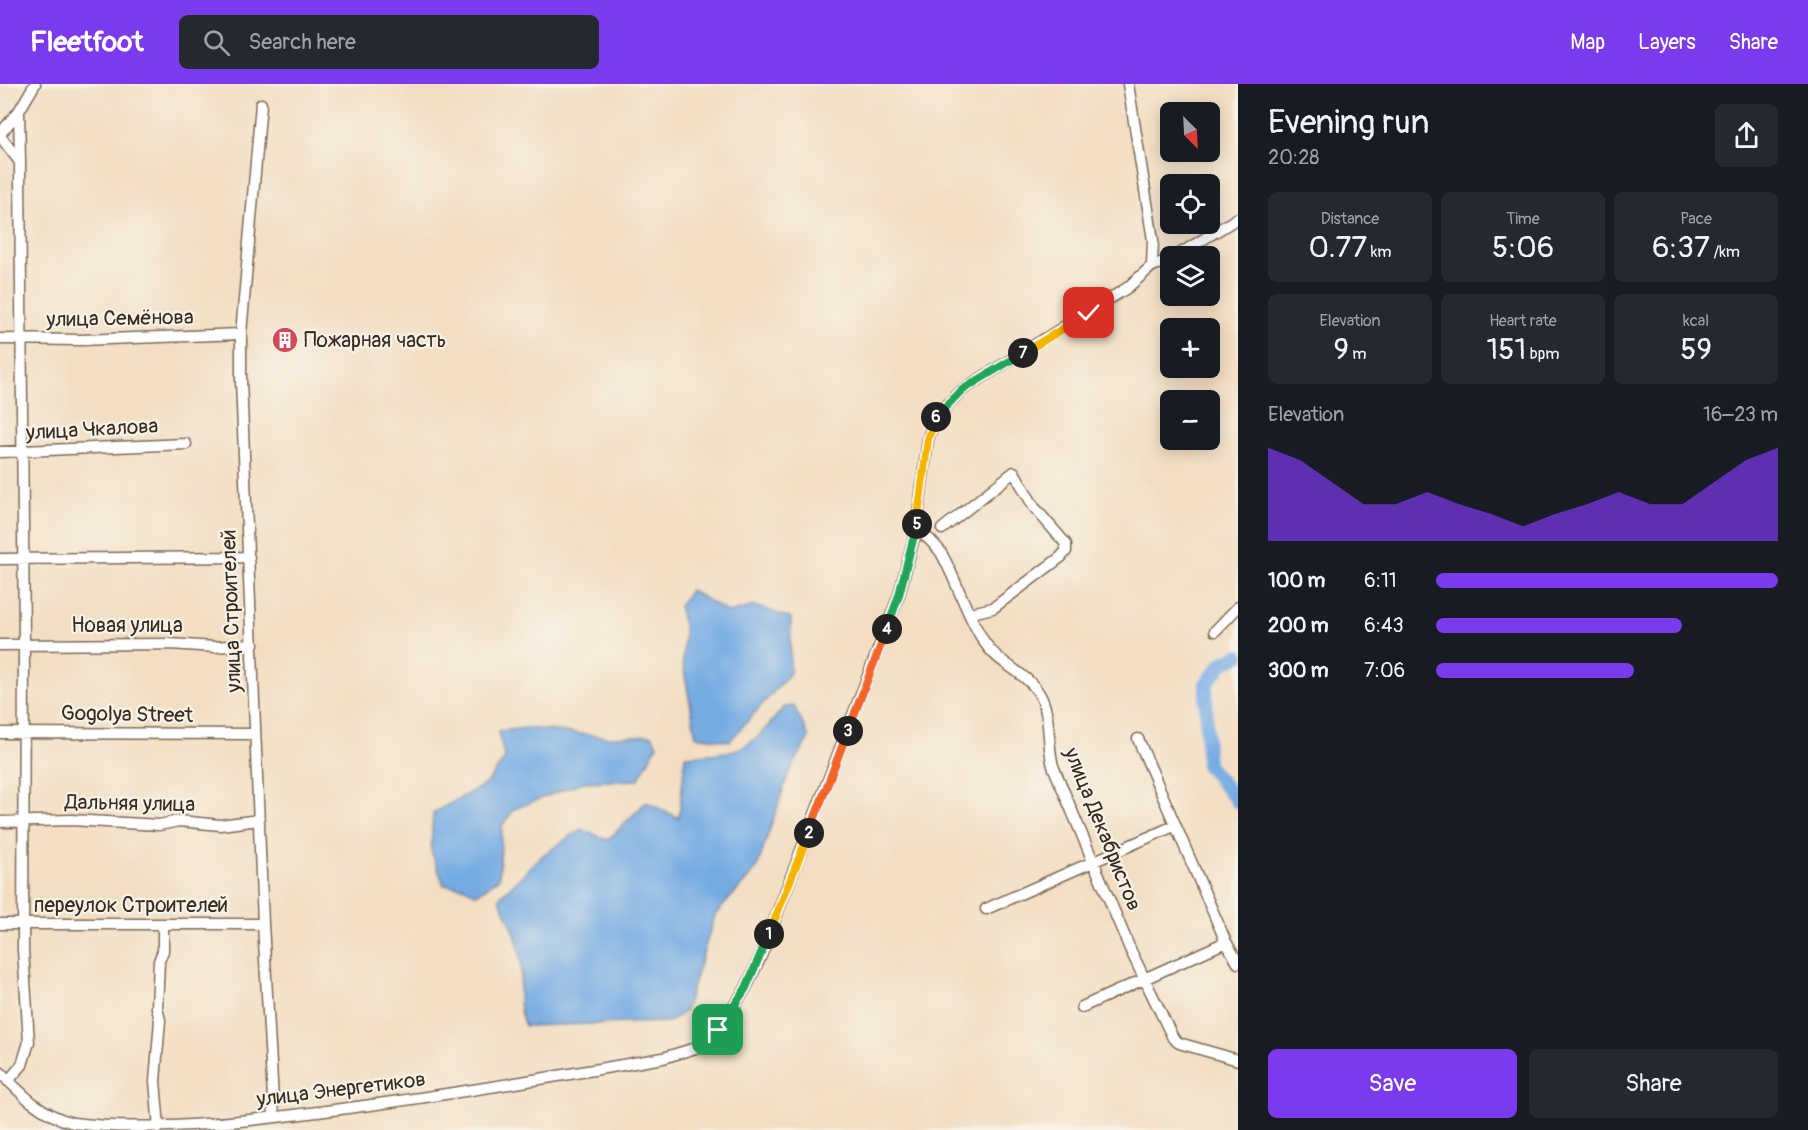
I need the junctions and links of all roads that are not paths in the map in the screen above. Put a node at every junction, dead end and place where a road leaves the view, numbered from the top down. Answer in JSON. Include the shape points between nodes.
{"nodes":[{"id":1,"x":35,"y":84,"type":"edge"},
{"id":2,"x":1128,"y":84,"type":"edge"},
{"id":3,"x":261,"y":104,"type":"dead end"},
{"id":4,"x":19,"y":111,"type":"junction"},
{"id":5,"x":0,"y":135,"type":"edge"},
{"id":6,"x":20,"y":162,"type":"junction"},
{"id":7,"x":1238,"y":218,"type":"edge"},
{"id":8,"x":1192,"y":246,"type":"edge"},
{"id":9,"x":1160,"y":263,"type":"edge"},
{"id":10,"x":1152,"y":266,"type":"junction"},
{"id":11,"x":241,"y":334,"type":"junction"},
{"id":12,"x":0,"y":339,"type":"edge"},
{"id":13,"x":21,"y":339,"type":"junction"},
{"id":14,"x":186,"y":444,"type":"dead end"},
{"id":15,"x":0,"y":452,"type":"edge"},
{"id":16,"x":23,"y":452,"type":"junction"},
{"id":17,"x":942,"y":530,"type":"dead end"},
{"id":18,"x":916,"y":531,"type":"junction"},
{"id":19,"x":249,"y":557,"type":"junction"},
{"id":20,"x":0,"y":559,"type":"edge"},
{"id":21,"x":23,"y":559,"type":"junction"},
{"id":22,"x":1238,"y":607,"type":"edge"},
{"id":23,"x":971,"y":613,"type":"junction"},
{"id":24,"x":1215,"y":631,"type":"dead end"},
{"id":25,"x":24,"y":644,"type":"junction"},
{"id":26,"x":253,"y":644,"type":"junction"},
{"id":27,"x":0,"y":645,"type":"edge"},
{"id":28,"x":22,"y":733,"type":"junction"},
{"id":29,"x":0,"y":734,"type":"edge"},
{"id":30,"x":254,"y":734,"type":"junction"},
{"id":31,"x":1138,"y":739,"type":"dead end"},
{"id":32,"x":259,"y":820,"type":"junction"},
{"id":33,"x":0,"y":822,"type":"edge"},
{"id":34,"x":22,"y":823,"type":"junction"},
{"id":35,"x":1174,"y":826,"type":"junction"},
{"id":36,"x":1095,"y":861,"type":"junction"},
{"id":37,"x":986,"y":909,"type":"dead end"},
{"id":38,"x":0,"y":924,"type":"edge"},
{"id":39,"x":23,"y":924,"type":"junction"},
{"id":40,"x":163,"y":924,"type":"junction"},
{"id":41,"x":262,"y":924,"type":"junction"},
{"id":42,"x":1226,"y":942,"type":"junction"},
{"id":43,"x":1238,"y":963,"type":"edge"},
{"id":44,"x":1144,"y":978,"type":"junction"},
{"id":45,"x":1082,"y":1007,"type":"dead end"},
{"id":46,"x":1238,"y":1060,"type":"edge"},
{"id":47,"x":4,"y":1076,"type":"edge"},
{"id":48,"x":274,"y":1117,"type":"junction"},
{"id":49,"x":75,"y":1127,"type":"edge"},
{"id":50,"x":159,"y":1128,"type":"junction"}],
"edges":[{"from":1,"to":4,"type":"street"},
{"from":2,"to":10,"type":"street","via":[[1154,240]]},
{"from":3,"to":11,"type":"street","name":"улица Строителей"},
{"from":4,"to":5,"type":"street"},
{"from":4,"to":6,"type":"street"},
{"from":5,"to":6,"type":"street"},
{"from":6,"to":13,"type":"street"},
{"from":7,"to":8,"type":"street"},
{"from":9,"to":10,"type":"street"},
{"from":10,"to":18,"type":"street","via":[[1127,288],[945,404],[928,439]]},
{"from":11,"to":13,"type":"street","name":"улица Семёнова"},
{"from":11,"to":19,"type":"street","name":"улица Строителей"},
{"from":12,"to":13,"type":"street","name":"улица Семёнова"},
{"from":13,"to":16,"type":"street"},
{"from":14,"to":16,"type":"street","name":"улица Чкалова"},
{"from":15,"to":16,"type":"street","name":"улица Чкалова"},
{"from":16,"to":21,"type":"street"},
{"from":17,"to":23,"type":"street","via":[[1014,472],[1034,507],[1066,544],[1061,557],[993,608]]},
{"from":18,"to":23,"type":"street","name":"улица Декабристов","via":[[940,551]]},
{"from":18,"to":48,"type":"street","name":"улица Энергетиков","via":[[888,627],[759,959],[726,1021],[699,1047],[663,1058],[427,1098]]},
{"from":19,"to":21,"type":"street"},
{"from":19,"to":26,"type":"street","name":"улица Строителей"},
{"from":20,"to":21,"type":"street"},
{"from":21,"to":25,"type":"street"},
{"from":22,"to":24,"type":"street"},
{"from":23,"to":36,"type":"street","name":"улица Декабристов","via":[[992,652],[1040,695],[1053,766]]},
{"from":25,"to":26,"type":"street","name":"Новая улица"},
{"from":25,"to":27,"type":"street","name":"Новая улица"},
{"from":25,"to":28,"type":"street"},
{"from":26,"to":30,"type":"street","name":"улица Строителей"},
{"from":28,"to":29,"type":"street","name":"Gogolya Street"},
{"from":28,"to":30,"type":"street","name":"Gogolya Street"},
{"from":28,"to":34,"type":"street"},
{"from":30,"to":32,"type":"street","name":"улица Строителей"},
{"from":31,"to":35,"type":"street"},
{"from":32,"to":34,"type":"street","name":"Дальняя улица","via":[[220,825],[179,821],[159,825],[71,820]]},
{"from":32,"to":41,"type":"street","name":"улица Строителей"},
{"from":33,"to":34,"type":"street","name":"Дальняя улица"},
{"from":34,"to":39,"type":"street"},
{"from":35,"to":36,"type":"street"},
{"from":35,"to":42,"type":"street"},
{"from":36,"to":37,"type":"street"},
{"from":36,"to":44,"type":"street","name":"улица Декабристов"},
{"from":38,"to":39,"type":"street","name":"переулок Строителей"},
{"from":39,"to":40,"type":"street","name":"переулок Строителей"},
{"from":39,"to":47,"type":"street","via":[[29,1042],[22,1065]]},
{"from":40,"to":41,"type":"street","name":"переулок Строителей"},
{"from":40,"to":50,"type":"street","via":[[155,1081]]},
{"from":41,"to":48,"type":"street","name":"улица Строителей"},
{"from":42,"to":43,"type":"street"},
{"from":42,"to":44,"type":"street"},
{"from":44,"to":45,"type":"street"},
{"from":44,"to":46,"type":"street","name":"улица Декабристов","via":[[1173,1038]]},
{"from":47,"to":49,"type":"street","name":"улица Энергетиков","via":[[38,1108]]},
{"from":48,"to":50,"type":"street","name":"улица Энергетиков"},
{"from":49,"to":50,"type":"street","name":"улица Энергетиков"}]}
